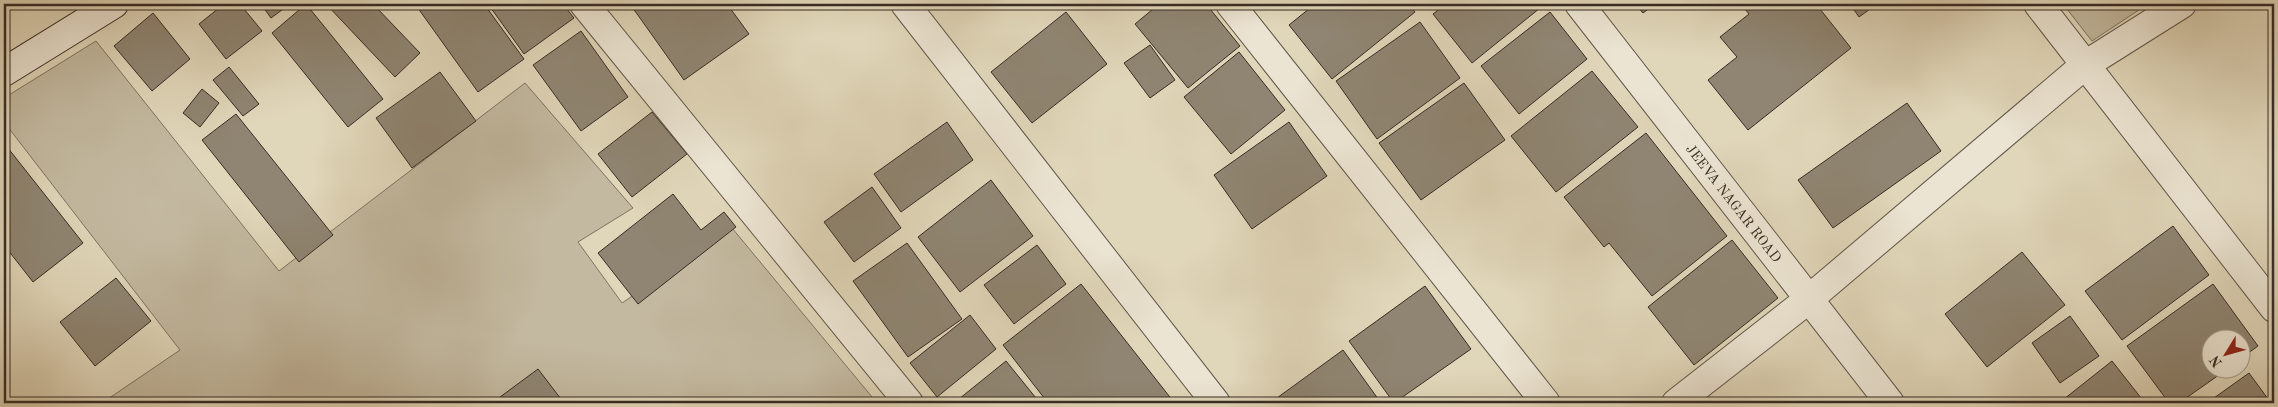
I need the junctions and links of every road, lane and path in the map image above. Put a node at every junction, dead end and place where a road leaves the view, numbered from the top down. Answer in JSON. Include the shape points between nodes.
{"nodes":[{"id":1,"x":114,"y":4,"type":"edge"},
{"id":2,"x":584,"y":4,"type":"edge"},
{"id":3,"x":905,"y":4,"type":"edge"},
{"id":4,"x":1230,"y":4,"type":"edge"},
{"id":5,"x":1579,"y":4,"type":"edge"},
{"id":6,"x":2038,"y":4,"type":"edge"},
{"id":7,"x":2182,"y":4,"type":"edge"},
{"id":8,"x":2085,"y":65,"type":"junction"},
{"id":9,"x":4,"y":72,"type":"edge"},
{"id":10,"x":1809,"y":299,"type":"junction"},
{"id":11,"x":2274,"y":308,"type":"edge"},
{"id":12,"x":909,"y":403,"type":"edge"},
{"id":13,"x":1216,"y":403,"type":"edge"},
{"id":14,"x":1546,"y":403,"type":"edge"},
{"id":15,"x":1676,"y":403,"type":"edge"},
{"id":16,"x":1890,"y":403,"type":"edge"}],
"edges":[{"from":1,"to":9,"type":"street"},
{"from":2,"to":12,"type":"street"},
{"from":3,"to":13,"type":"street"},
{"from":4,"to":14,"type":"street"},
{"from":5,"to":10,"type":"street","name":"JEEVA NAGAR ROAD"},
{"from":6,"to":8,"type":"street"},
{"from":7,"to":8,"type":"street"},
{"from":8,"to":10,"type":"street"},
{"from":8,"to":11,"type":"street"},
{"from":10,"to":15,"type":"street"},
{"from":10,"to":16,"type":"street","name":"JEEVA NAGAR ROAD"}]}
